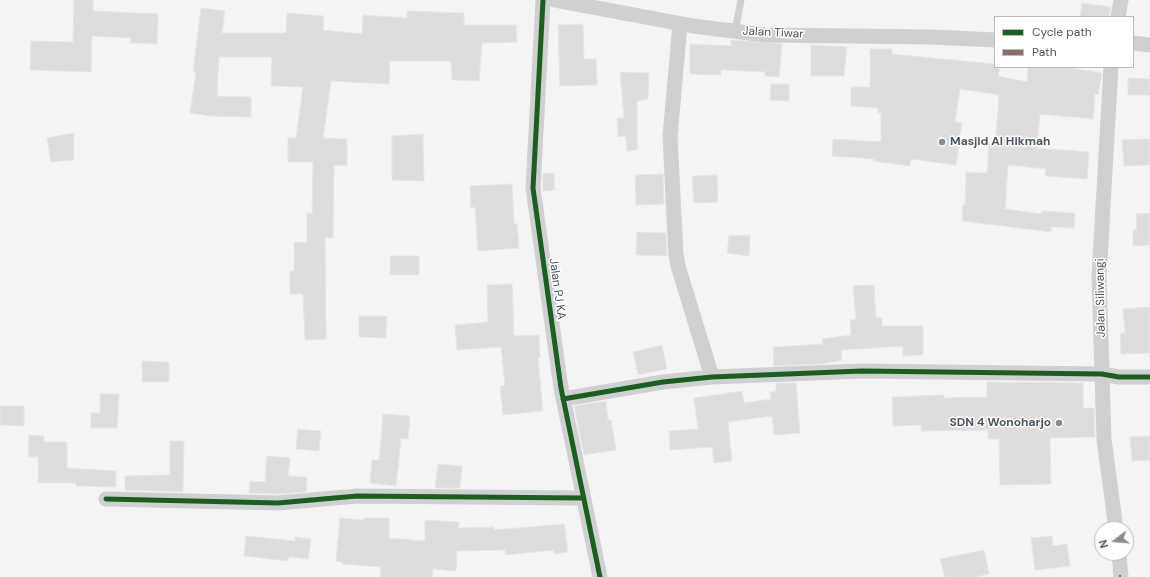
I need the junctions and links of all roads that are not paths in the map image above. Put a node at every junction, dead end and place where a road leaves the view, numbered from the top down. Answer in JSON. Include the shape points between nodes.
{"nodes":[{"id":1,"x":543,"y":0,"type":"edge"},
{"id":2,"x":554,"y":0,"type":"edge"},
{"id":3,"x":741,"y":0,"type":"edge"},
{"id":4,"x":1121,"y":0,"type":"edge"},
{"id":5,"x":1118,"y":16,"type":"edge"},
{"id":6,"x":680,"y":24,"type":"junction"},
{"id":7,"x":735,"y":31,"type":"junction"},
{"id":8,"x":994,"y":40,"type":"edge"},
{"id":9,"x":1134,"y":44,"type":"edge"},
{"id":10,"x":1150,"y":45,"type":"edge"},
{"id":11,"x":1111,"y":68,"type":"edge"},
{"id":12,"x":1102,"y":374,"type":"junction"},
{"id":13,"x":712,"y":377,"type":"junction"},
{"id":14,"x":1150,"y":377,"type":"edge"},
{"id":15,"x":563,"y":399,"type":"junction"},
{"id":16,"x":583,"y":498,"type":"junction"},
{"id":17,"x":106,"y":499,"type":"dead end"},
{"id":18,"x":1115,"y":521,"type":"edge"},
{"id":19,"x":1119,"y":561,"type":"edge"},
{"id":20,"x":600,"y":577,"type":"edge"},
{"id":21,"x":1120,"y":577,"type":"edge"}],
"edges":[{"from":1,"to":15,"type":"street","name":"Jalan PJ KA","via":[[533,188]]},
{"from":2,"to":6,"type":"street","name":"Jalan Tiwar"},
{"from":3,"to":7,"type":"lane"},
{"from":4,"to":5,"type":"street"},
{"from":6,"to":7,"type":"street","name":"Jalan Tiwar"},
{"from":6,"to":13,"type":"street","via":[[670,136],[676,254]]},
{"from":7,"to":8,"type":"street","name":"Jalan Tiwar","via":[[765,35]]},
{"from":9,"to":10,"type":"street"},
{"from":11,"to":12,"type":"street","name":"Jalan Siliwangi","via":[[1100,277]]},
{"from":12,"to":13,"type":"street","via":[[862,371]]},
{"from":12,"to":14,"type":"street"},
{"from":12,"to":18,"type":"street","name":"Jalan Siliwangi","via":[[1104,439]]},
{"from":13,"to":15,"type":"street","via":[[663,382]]},
{"from":15,"to":16,"type":"street","name":"Jalan PJ KA"},
{"from":16,"to":17,"type":"street","via":[[357,496],[278,504]]},
{"from":16,"to":20,"type":"street","name":"Jalan PJ KA"},
{"from":19,"to":21,"type":"street"}]}
